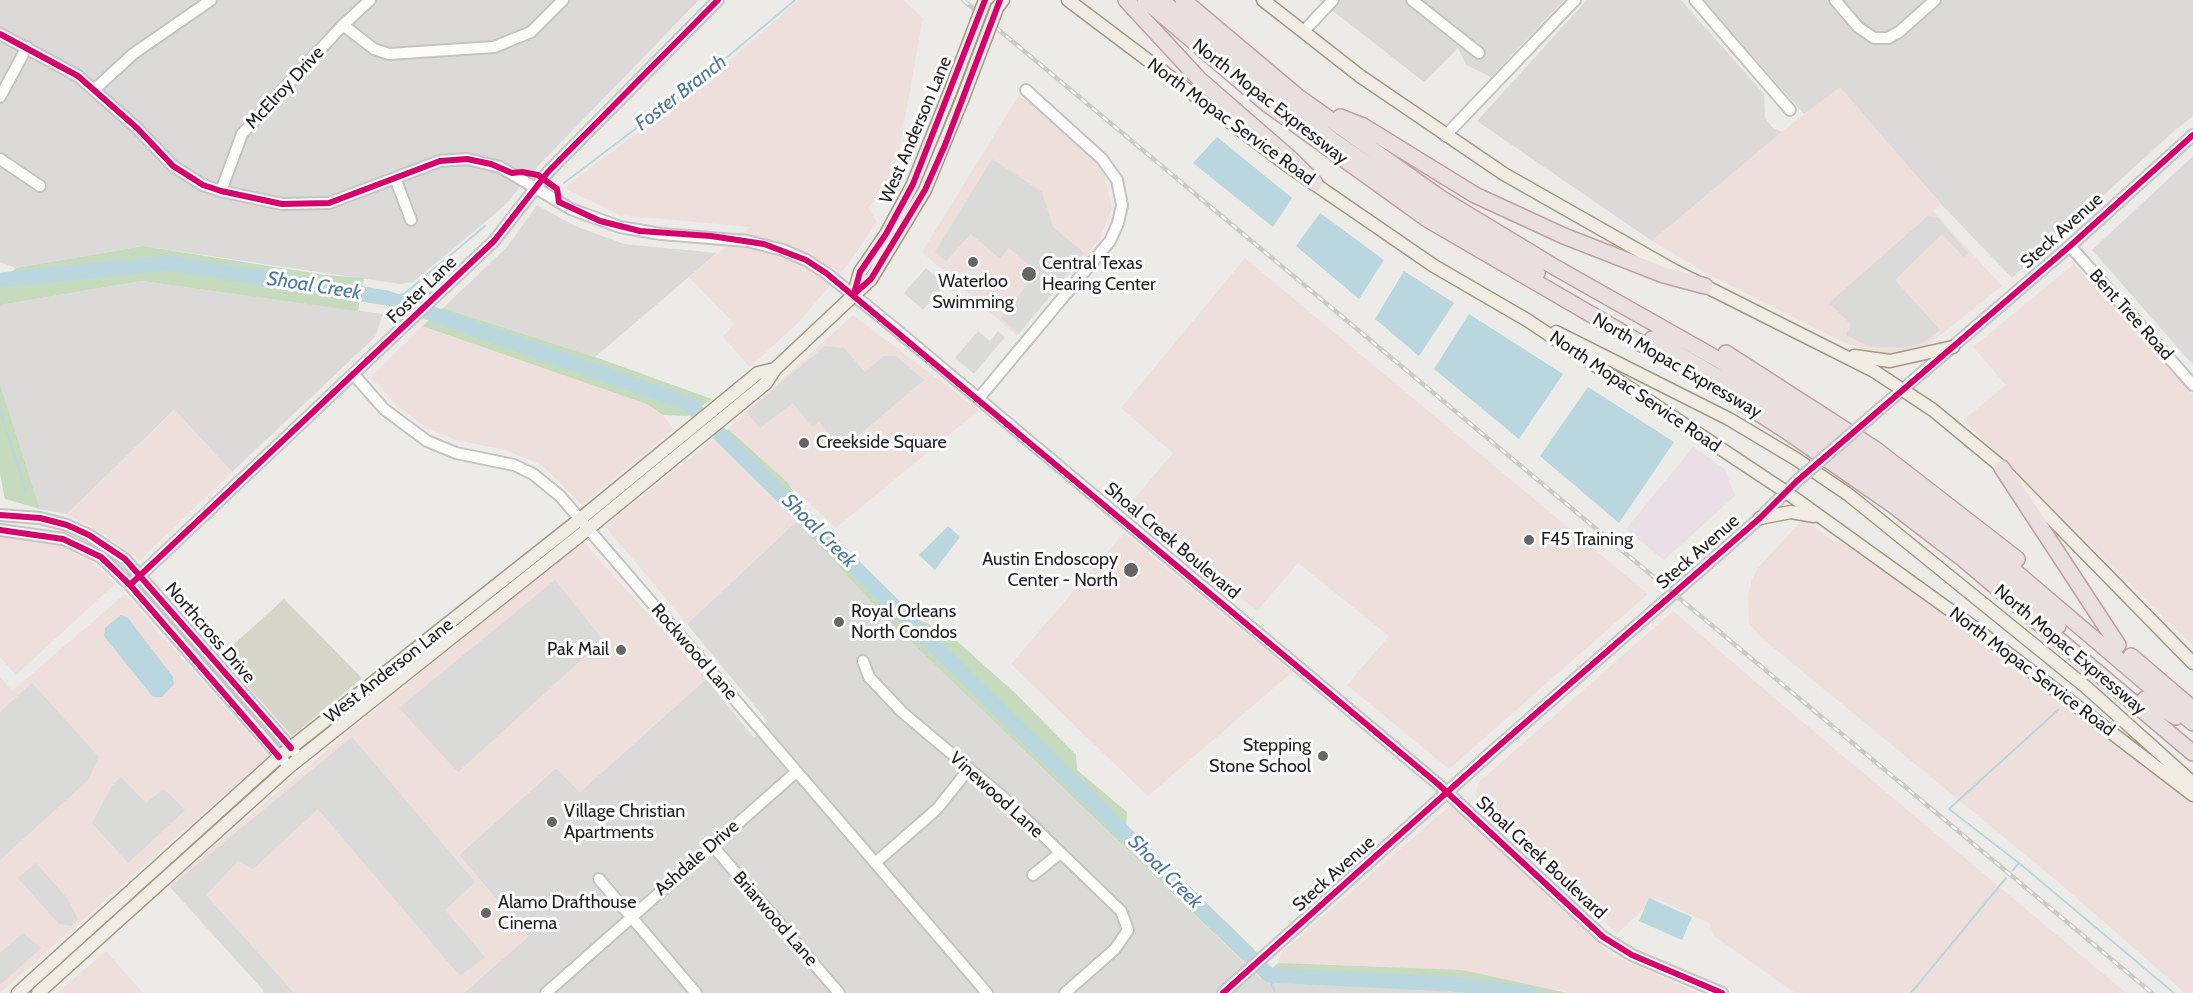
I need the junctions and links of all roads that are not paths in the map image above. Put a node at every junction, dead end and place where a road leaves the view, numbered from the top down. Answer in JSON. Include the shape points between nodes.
{"nodes":[{"id":1,"x":211,"y":0,"type":"edge"},
{"id":2,"x":370,"y":0,"type":"edge"},
{"id":3,"x":563,"y":0,"type":"edge"},
{"id":4,"x":718,"y":0,"type":"edge"},
{"id":5,"x":985,"y":0,"type":"edge"},
{"id":6,"x":1068,"y":0,"type":"edge"},
{"id":7,"x":1126,"y":0,"type":"edge"},
{"id":8,"x":1145,"y":0,"type":"edge"},
{"id":9,"x":1161,"y":0,"type":"edge"},
{"id":10,"x":1183,"y":0,"type":"edge"},
{"id":11,"x":1199,"y":0,"type":"edge"},
{"id":12,"x":1263,"y":0,"type":"edge"},
{"id":13,"x":1333,"y":0,"type":"edge"},
{"id":14,"x":1412,"y":0,"type":"edge"},
{"id":15,"x":1575,"y":0,"type":"edge"},
{"id":16,"x":1695,"y":0,"type":"edge"},
{"id":17,"x":1835,"y":0,"type":"edge"},
{"id":18,"x":1935,"y":0,"type":"edge"},
{"id":19,"x":1000,"y":3,"type":"edge"},
{"id":20,"x":343,"y":25,"type":"junction"},
{"id":21,"x":1303,"y":32,"type":"junction"},
{"id":22,"x":0,"y":34,"type":"edge"},
{"id":23,"x":27,"y":47,"type":"junction"},
{"id":24,"x":1479,"y":53,"type":"dead end"},
{"id":25,"x":95,"y":89,"type":"junction"},
{"id":26,"x":1026,"y":90,"type":"dead end"},
{"id":27,"x":0,"y":97,"type":"edge"},
{"id":28,"x":1790,"y":110,"type":"dead end"},
{"id":29,"x":1340,"y":117,"type":"junction"},
{"id":30,"x":2193,"y":135,"type":"edge"},
{"id":31,"x":1445,"y":136,"type":"junction"},
{"id":32,"x":0,"y":159,"type":"edge"},
{"id":33,"x":395,"y":178,"type":"junction"},
{"id":34,"x":1315,"y":183,"type":"junction"},
{"id":35,"x":40,"y":186,"type":"dead end"},
{"id":36,"x":535,"y":187,"type":"junction"},
{"id":37,"x":221,"y":191,"type":"junction"},
{"id":38,"x":411,"y":220,"type":"dead end"},
{"id":39,"x":2070,"y":246,"type":"junction"},
{"id":40,"x":1705,"y":286,"type":"junction"},
{"id":41,"x":854,"y":294,"type":"junction"},
{"id":42,"x":1527,"y":320,"type":"junction"},
{"id":43,"x":1953,"y":347,"type":"junction"},
{"id":44,"x":1844,"y":354,"type":"junction"},
{"id":45,"x":355,"y":376,"type":"junction"},
{"id":46,"x":2193,"y":385,"type":"edge"},
{"id":47,"x":1903,"y":389,"type":"junction"},
{"id":48,"x":979,"y":398,"type":"junction"},
{"id":49,"x":2002,"y":468,"type":"junction"},
{"id":50,"x":1786,"y":492,"type":"junction"},
{"id":51,"x":0,"y":515,"type":"edge"},
{"id":52,"x":1818,"y":517,"type":"junction"},
{"id":53,"x":1760,"y":518,"type":"junction"},
{"id":54,"x":584,"y":524,"type":"junction"},
{"id":55,"x":0,"y":530,"type":"edge"},
{"id":56,"x":140,"y":577,"type":"junction"},
{"id":57,"x":130,"y":585,"type":"junction"},
{"id":58,"x":448,"y":633,"type":"junction"},
{"id":59,"x":2118,"y":645,"type":"junction"},
{"id":60,"x":213,"y":659,"type":"junction"},
{"id":61,"x":863,"y":661,"type":"dead end"},
{"id":62,"x":2193,"y":663,"type":"edge"},
{"id":63,"x":203,"y":670,"type":"junction"},
{"id":64,"x":2149,"y":694,"type":"junction"},
{"id":65,"x":2193,"y":709,"type":"edge"},
{"id":66,"x":2193,"y":723,"type":"edge"},
{"id":67,"x":2193,"y":730,"type":"edge"},
{"id":68,"x":2193,"y":740,"type":"edge"},
{"id":69,"x":291,"y":748,"type":"junction"},
{"id":70,"x":2193,"y":753,"type":"edge"},
{"id":71,"x":279,"y":757,"type":"junction"},
{"id":72,"x":300,"y":758,"type":"junction"},
{"id":73,"x":289,"y":767,"type":"junction"},
{"id":74,"x":969,"y":770,"type":"junction"},
{"id":75,"x":795,"y":773,"type":"junction"},
{"id":76,"x":2193,"y":783,"type":"edge"},
{"id":77,"x":1447,"y":791,"type":"junction"},
{"id":78,"x":2193,"y":795,"type":"edge"},
{"id":79,"x":215,"y":815,"type":"junction"},
{"id":80,"x":712,"y":845,"type":"junction"},
{"id":81,"x":1059,"y":854,"type":"junction"},
{"id":82,"x":875,"y":864,"type":"junction"},
{"id":83,"x":177,"y":869,"type":"junction"},
{"id":84,"x":1034,"y":875,"type":"dead end"},
{"id":85,"x":598,"y":879,"type":"dead end"},
{"id":86,"x":127,"y":895,"type":"junction"},
{"id":87,"x":136,"y":905,"type":"junction"},
{"id":88,"x":630,"y":917,"type":"junction"},
{"id":89,"x":559,"y":989,"type":"edge"},
{"id":90,"x":18,"y":993,"type":"edge"},
{"id":91,"x":38,"y":993,"type":"edge"},
{"id":92,"x":546,"y":993,"type":"edge"},
{"id":93,"x":696,"y":993,"type":"edge"},
{"id":94,"x":839,"y":993,"type":"edge"},
{"id":95,"x":987,"y":993,"type":"edge"},
{"id":96,"x":1065,"y":993,"type":"edge"},
{"id":97,"x":1224,"y":993,"type":"edge"},
{"id":98,"x":1722,"y":993,"type":"edge"}],
"edges":[{"from":1,"to":25,"type":"street","via":[[133,54]]},
{"from":2,"to":20,"type":"street","name":"McElroy Drive"},
{"from":3,"to":20,"type":"street","via":[[531,32],[494,47],[389,54],[374,49]]},
{"from":4,"to":36,"type":"street","name":"Foster Lane"},
{"from":5,"to":41,"type":"main road","name":"West Anderson Lane","bridge":true,"via":[[913,184],[860,272]]},
{"from":6,"to":34,"type":"main road","name":"North Mopac Service Road"},
{"from":7,"to":34,"type":"highway","via":[[1200,80]]},
{"from":8,"to":70,"type":"highway","name":"North Mopac Expressway","via":[[1267,104],[1427,219],[1728,394],[1878,494],[1962,558]]},
{"from":9,"to":64,"type":"highway","via":[[1288,107],[1438,213],[1742,391],[1862,469]]},
{"from":10,"to":64,"type":"highway","via":[[1297,96],[1434,193],[1719,360],[1871,459],[1964,528]]},
{"from":11,"to":29,"type":"highway","name":"North Mopac Expressway"},
{"from":12,"to":21,"type":"main road"},
{"from":13,"to":21,"type":"street"},
{"from":14,"to":24,"type":"street"},
{"from":15,"to":31,"type":"street"},
{"from":16,"to":28,"type":"street"},
{"from":17,"to":18,"type":"street","via":[[1866,34],[1888,38]]},
{"from":19,"to":41,"type":"main road","name":"West Anderson Lane","bridge":true,"via":[[925,190],[872,279]]},
{"from":20,"to":37,"type":"street","name":"McElroy Drive","via":[[242,134]]},
{"from":21,"to":31,"type":"main road"},
{"from":22,"to":23,"type":"street","name":"Shoal Creek Boulevard"},
{"from":23,"to":25,"type":"street","name":"Shoal Creek Boulevard"},
{"from":23,"to":27,"type":"street"},
{"from":25,"to":37,"type":"street","name":"Shoal Creek Boulevard","via":[[173,166]]},
{"from":26,"to":48,"type":"street","via":[[1102,159],[1117,180],[1122,205],[1110,241]]},
{"from":29,"to":40,"type":"highway","via":[[1363,126],[1475,195],[1664,275]]},
{"from":29,"to":59,"type":"highway","name":"North Mopac Expressway","via":[[1495,223],[1747,365],[1856,436],[1986,532]]},
{"from":30,"to":39,"type":"street","name":"Steck Avenue"},
{"from":31,"to":40,"type":"main road","via":[[1559,208]]},
{"from":32,"to":35,"type":"street"},
{"from":33,"to":36,"type":"street","name":"Shoal Creek Boulevard","via":[[440,161],[467,159],[500,167]]},
{"from":33,"to":37,"type":"street","name":"Shoal Creek Boulevard","via":[[345,198],[314,205],[282,204]]},
{"from":33,"to":38,"type":"street"},
{"from":34,"to":42,"type":"main road","name":"North Mopac Service Road","via":[[1434,266]]},
{"from":36,"to":41,"type":"street","name":"Shoal Creek Boulevard","via":[[571,209],[620,226],[661,234],[747,241],[783,250],[806,260]]},
{"from":36,"to":45,"type":"street","name":"Foster Lane","via":[[494,241]]},
{"from":39,"to":43,"type":"street","name":"Steck Avenue"},
{"from":39,"to":46,"type":"street","name":"Bent Tree Road"},
{"from":40,"to":44,"type":"main road"},
{"from":41,"to":48,"type":"street","name":"Shoal Creek Boulevard"},
{"from":41,"to":54,"type":"main road","name":"West Anderson Lane","via":[[775,369],[766,383],[721,411]]},
{"from":42,"to":50,"type":"main road","name":"North Mopac Service Road"},
{"from":42,"to":76,"type":"main road","via":[[1729,419],[1827,480],[2041,649]]},
{"from":43,"to":44,"type":"main road","via":[[1890,361]]},
{"from":43,"to":47,"type":"street","name":"Steck Avenue"},
{"from":44,"to":47,"type":"main road"},
{"from":45,"to":54,"type":"street","name":"Rockwood Lane","via":[[384,409],[417,435],[442,449],[504,462],[533,474],[560,496]]},
{"from":45,"to":56,"type":"street","name":"Foster Lane"},
{"from":47,"to":49,"type":"main road","via":[[1966,435]]},
{"from":47,"to":50,"type":"street","name":"Steck Avenue","bridge":true},
{"from":48,"to":77,"type":"street","name":"Shoal Creek Boulevard"},
{"from":49,"to":59,"type":"highway"},
{"from":49,"to":62,"type":"main road"},
{"from":50,"to":52,"type":"main road","name":"North Mopac Service Road"},
{"from":50,"to":53,"type":"street","name":"Steck Avenue"},
{"from":51,"to":56,"type":"street","name":"Northcross Drive","via":[[40,518],[78,530],[108,546]]},
{"from":52,"to":53,"type":"main road","via":[[1791,512]]},
{"from":52,"to":78,"type":"main road","name":"North Mopac Service Road","via":[[1972,626]]},
{"from":53,"to":77,"type":"street","name":"Steck Avenue"},
{"from":54,"to":58,"type":"main road","name":"West Anderson Lane"},
{"from":54,"to":75,"type":"street","name":"Rockwood Lane"},
{"from":55,"to":57,"type":"street","name":"Northcross Drive","via":[[50,535],[74,543],[101,557]]},
{"from":56,"to":57,"type":"street","name":"Foster Lane"},
{"from":56,"to":60,"type":"street","name":"Northcross Drive"},
{"from":57,"to":63,"type":"street","name":"Northcross Drive"},
{"from":58,"to":69,"type":"main road","name":"West Anderson Lane"},
{"from":58,"to":72,"type":"main road","name":"West Anderson Lane"},
{"from":59,"to":65,"type":"highway","name":"North Mopac Expressway"},
{"from":60,"to":63,"type":"street"},
{"from":60,"to":69,"type":"street","name":"Northcross Drive"},
{"from":61,"to":74,"type":"street","name":"Vinewood Lane","via":[[869,677],[902,712]]},
{"from":63,"to":71,"type":"street","name":"Northcross Drive"},
{"from":64,"to":66,"type":"highway"},
{"from":64,"to":67,"type":"highway"},
{"from":64,"to":68,"type":"highway"},
{"from":69,"to":71,"type":"main road","name":"West Anderson Lane"},
{"from":69,"to":72,"type":"street","name":"Northcross Drive"},
{"from":71,"to":73,"type":"street","name":"Northcross Drive"},
{"from":71,"to":79,"type":"main road","name":"West Anderson Lane"},
{"from":72,"to":73,"type":"main road","name":"West Anderson Lane"},
{"from":73,"to":83,"type":"main road","name":"West Anderson Lane"},
{"from":74,"to":81,"type":"street","name":"Vinewood Lane","via":[[1003,797]]},
{"from":74,"to":82,"type":"street","via":[[937,809]]},
{"from":75,"to":80,"type":"street","name":"Ashdale Drive"},
{"from":75,"to":82,"type":"street","name":"Rockwood Lane"},
{"from":77,"to":97,"type":"street","name":"Steck Avenue"},
{"from":77,"to":98,"type":"street","name":"Shoal Creek Boulevard","via":[[1603,937],[1632,955]]},
{"from":79,"to":83,"type":"main road","via":[[209,829],[178,857]]},
{"from":79,"to":86,"type":"main road","name":"West Anderson Lane"},
{"from":80,"to":88,"type":"street","name":"Ashdale Drive"},
{"from":80,"to":94,"type":"street","name":"Briarwood Lane"},
{"from":81,"to":84,"type":"street"},
{"from":81,"to":96,"type":"street","name":"Vinewood Lane","via":[[1121,911],[1128,930],[1115,949]]},
{"from":82,"to":95,"type":"street","name":"Rockwood Lane"},
{"from":83,"to":87,"type":"main road","name":"West Anderson Lane"},
{"from":85,"to":88,"type":"street"},
{"from":86,"to":87,"type":"main road"},
{"from":86,"to":90,"type":"main road","name":"West Anderson Lane"},
{"from":87,"to":91,"type":"main road","name":"West Anderson Lane"},
{"from":88,"to":89,"type":"street","name":"Ashdale Drive"},
{"from":88,"to":93,"type":"street"},
{"from":89,"to":92,"type":"street","name":"Ashdale Drive"}]}
